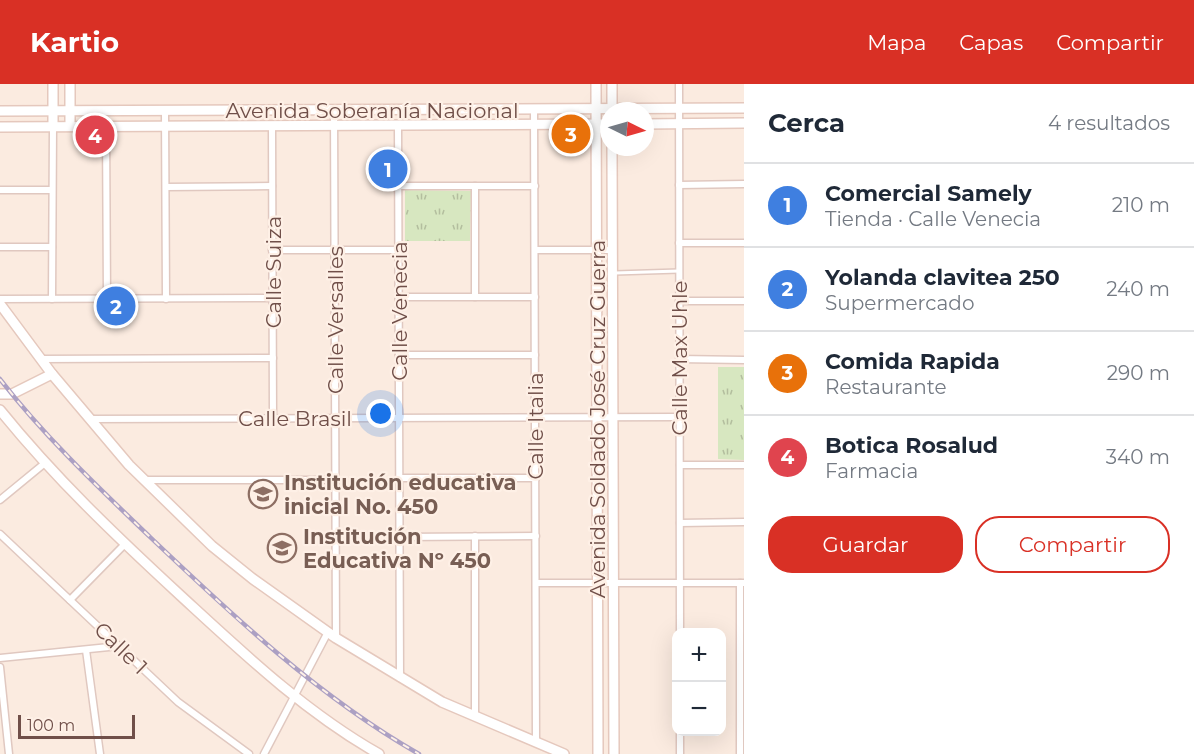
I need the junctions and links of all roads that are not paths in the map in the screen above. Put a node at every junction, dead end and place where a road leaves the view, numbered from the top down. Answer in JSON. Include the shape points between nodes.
{"nodes":[{"id":1,"x":53,"y":84,"type":"edge"},
{"id":2,"x":70,"y":84,"type":"edge"},
{"id":3,"x":596,"y":84,"type":"edge"},
{"id":4,"x":612,"y":84,"type":"edge"},
{"id":5,"x":679,"y":84,"type":"edge"},
{"id":6,"x":612,"y":102,"type":"edge"},
{"id":7,"x":679,"y":108,"type":"junction"},
{"id":8,"x":744,"y":108,"type":"edge"},
{"id":9,"x":534,"y":109,"type":"junction"},
{"id":10,"x":596,"y":109,"type":"junction"},
{"id":11,"x":600,"y":109,"type":"edge"},
{"id":12,"x":654,"y":109,"type":"edge"},
{"id":13,"x":334,"y":110,"type":"junction"},
{"id":14,"x":0,"y":111,"type":"edge"},
{"id":15,"x":53,"y":111,"type":"junction"},
{"id":16,"x":70,"y":111,"type":"junction"},
{"id":17,"x":165,"y":111,"type":"junction"},
{"id":18,"x":744,"y":123,"type":"edge"},
{"id":19,"x":534,"y":124,"type":"junction"},
{"id":20,"x":596,"y":124,"type":"junction"},
{"id":21,"x":600,"y":124,"type":"edge"},
{"id":22,"x":654,"y":124,"type":"edge"},
{"id":23,"x":679,"y":124,"type":"junction"},
{"id":24,"x":272,"y":125,"type":"junction"},
{"id":25,"x":334,"y":125,"type":"junction"},
{"id":26,"x":398,"y":125,"type":"junction"},
{"id":27,"x":70,"y":126,"type":"junction"},
{"id":28,"x":106,"y":126,"type":"junction"},
{"id":29,"x":165,"y":126,"type":"junction"},
{"id":30,"x":0,"y":127,"type":"edge"},
{"id":31,"x":53,"y":127,"type":"junction"},
{"id":32,"x":612,"y":156,"type":"edge"},
{"id":33,"x":744,"y":184,"type":"edge"},
{"id":34,"x":679,"y":185,"type":"junction"},
{"id":35,"x":272,"y":186,"type":"junction"},
{"id":36,"x":398,"y":186,"type":"junction"},
{"id":37,"x":475,"y":186,"type":"junction"},
{"id":38,"x":535,"y":186,"type":"junction"},
{"id":39,"x":166,"y":187,"type":"junction"},
{"id":40,"x":0,"y":190,"type":"edge"},
{"id":41,"x":51,"y":190,"type":"junction"},
{"id":42,"x":679,"y":243,"type":"junction"},
{"id":43,"x":744,"y":243,"type":"edge"},
{"id":44,"x":0,"y":247,"type":"edge"},
{"id":45,"x":52,"y":247,"type":"junction"},
{"id":46,"x":272,"y":250,"type":"junction"},
{"id":47,"x":335,"y":250,"type":"junction"},
{"id":48,"x":399,"y":250,"type":"junction"},
{"id":49,"x":535,"y":250,"type":"junction"},
{"id":50,"x":596,"y":250,"type":"junction"},
{"id":51,"x":612,"y":250,"type":"junction"},
{"id":52,"x":679,"y":272,"type":"junction"},
{"id":53,"x":612,"y":273,"type":"junction"},
{"id":54,"x":399,"y":297,"type":"junction"},
{"id":55,"x":475,"y":297,"type":"junction"},
{"id":56,"x":535,"y":297,"type":"junction"},
{"id":57,"x":273,"y":298,"type":"junction"},
{"id":58,"x":0,"y":299,"type":"edge"},
{"id":59,"x":52,"y":299,"type":"junction"},
{"id":60,"x":107,"y":299,"type":"junction"},
{"id":61,"x":166,"y":299,"type":"junction"},
{"id":62,"x":744,"y":301,"type":"edge"},
{"id":63,"x":679,"y":302,"type":"junction"},
{"id":64,"x":0,"y":304,"type":"edge"},
{"id":65,"x":399,"y":355,"type":"junction"},
{"id":66,"x":535,"y":355,"type":"junction"},
{"id":67,"x":273,"y":358,"type":"junction"},
{"id":68,"x":41,"y":359,"type":"junction"},
{"id":69,"x":679,"y":359,"type":"junction"},
{"id":70,"x":744,"y":360,"type":"edge"},
{"id":71,"x":52,"y":375,"type":"junction"},
{"id":72,"x":0,"y":394,"type":"edge"},
{"id":73,"x":0,"y":410,"type":"edge"},
{"id":74,"x":535,"y":417,"type":"junction"},
{"id":75,"x":597,"y":417,"type":"junction"},
{"id":76,"x":613,"y":417,"type":"junction"},
{"id":77,"x":680,"y":417,"type":"junction"},
{"id":78,"x":273,"y":418,"type":"junction"},
{"id":79,"x":335,"y":418,"type":"junction"},
{"id":80,"x":399,"y":418,"type":"junction"},
{"id":81,"x":90,"y":419,"type":"junction"},
{"id":82,"x":45,"y":464,"type":"junction"},
{"id":83,"x":680,"y":465,"type":"junction"},
{"id":84,"x":744,"y":465,"type":"edge"},
{"id":85,"x":399,"y":478,"type":"junction"},
{"id":86,"x":536,"y":478,"type":"junction"},
{"id":87,"x":144,"y":480,"type":"junction"},
{"id":88,"x":336,"y":480,"type":"junction"},
{"id":89,"x":0,"y":500,"type":"edge"},
{"id":90,"x":744,"y":522,"type":"edge"},
{"id":91,"x":680,"y":523,"type":"junction"},
{"id":92,"x":0,"y":534,"type":"edge"},
{"id":93,"x":475,"y":536,"type":"junction"},
{"id":94,"x":536,"y":536,"type":"junction"},
{"id":95,"x":400,"y":537,"type":"junction"},
{"id":96,"x":125,"y":544,"type":"junction"},
{"id":97,"x":536,"y":583,"type":"junction"},
{"id":98,"x":598,"y":583,"type":"junction"},
{"id":99,"x":614,"y":583,"type":"junction"},
{"id":100,"x":680,"y":583,"type":"junction"},
{"id":101,"x":742,"y":583,"type":"edge"},
{"id":102,"x":70,"y":600,"type":"junction"},
{"id":103,"x":680,"y":628,"type":"edge"},
{"id":104,"x":328,"y":632,"type":"junction"},
{"id":105,"x":336,"y":638,"type":"junction"},
{"id":106,"x":119,"y":646,"type":"junction"},
{"id":107,"x":86,"y":650,"type":"junction"},
{"id":108,"x":0,"y":658,"type":"edge"},
{"id":109,"x":0,"y":667,"type":"edge"},
{"id":110,"x":400,"y":678,"type":"junction"},
{"id":111,"x":296,"y":696,"type":"junction"},
{"id":112,"x":475,"y":718,"type":"junction"},
{"id":113,"x":680,"y":736,"type":"edge"},
{"id":114,"x":536,"y":743,"type":"junction"},
{"id":115,"x":9,"y":754,"type":"edge"},
{"id":116,"x":100,"y":754,"type":"edge"},
{"id":117,"x":249,"y":754,"type":"edge"},
{"id":118,"x":264,"y":754,"type":"edge"},
{"id":119,"x":379,"y":754,"type":"edge"},
{"id":120,"x":564,"y":754,"type":"edge"},
{"id":121,"x":598,"y":754,"type":"edge"},
{"id":122,"x":614,"y":754,"type":"edge"},
{"id":123,"x":680,"y":754,"type":"edge"},
{"id":124,"x":740,"y":754,"type":"edge"}],
"edges":[{"from":1,"to":15,"type":"street"},
{"from":2,"to":16,"type":"street"},
{"from":3,"to":10,"type":"street","name":"Avenida Soldado José Cruz Guerra"},
{"from":4,"to":6,"type":"street"},
{"from":5,"to":7,"type":"street","name":"Calle Max Uhle"},
{"from":7,"to":8,"type":"street","name":"Avenida Soberanía Nacional"},
{"from":7,"to":12,"type":"street","name":"Avenida Soberanía Nacional"},
{"from":7,"to":23,"type":"street","name":"Calle Max Uhle"},
{"from":9,"to":10,"type":"street","name":"Avenida Soberanía Nacional"},
{"from":9,"to":13,"type":"street","name":"Avenida Soberanía Nacional"},
{"from":9,"to":19,"type":"street","name":"Calle Italia"},
{"from":10,"to":11,"type":"street","name":"Avenida Soberanía Nacional"},
{"from":10,"to":20,"type":"street","name":"Avenida Soldado José Cruz Guerra"},
{"from":13,"to":17,"type":"street","name":"Avenida Soberanía Nacional"},
{"from":13,"to":25,"type":"street","name":"Calle Versalles"},
{"from":14,"to":15,"type":"street","name":"Avenida Soberanía Nacional"},
{"from":15,"to":16,"type":"street","name":"Avenida Soberanía Nacional"},
{"from":15,"to":31,"type":"street"},
{"from":16,"to":17,"type":"street","name":"Avenida Soberanía Nacional"},
{"from":16,"to":27,"type":"street"},
{"from":17,"to":29,"type":"street"},
{"from":18,"to":23,"type":"street"},
{"from":19,"to":20,"type":"street","name":"Avenida Soberanía Nacional"},
{"from":19,"to":26,"type":"street","name":"Avenida Soberanía Nacional"},
{"from":19,"to":38,"type":"street","name":"Calle Italia"},
{"from":20,"to":21,"type":"street","name":"Avenida Soberanía Nacional"},
{"from":20,"to":50,"type":"street","name":"Avenida Soldado José Cruz Guerra"},
{"from":22,"to":23,"type":"street"},
{"from":23,"to":34,"type":"street","name":"Calle Max Uhle"},
{"from":24,"to":25,"type":"street","name":"Avenida Soberanía Nacional"},
{"from":24,"to":29,"type":"street","name":"Avenida Soberanía Nacional"},
{"from":24,"to":35,"type":"street","name":"Calle Suiza"},
{"from":25,"to":26,"type":"street","name":"Avenida Soberanía Nacional"},
{"from":25,"to":47,"type":"street","name":"Calle Versalles"},
{"from":26,"to":36,"type":"street","name":"Calle Venecia"},
{"from":27,"to":28,"type":"street","name":"Avenida Soberanía Nacional"},
{"from":27,"to":31,"type":"street","name":"Avenida Soberanía Nacional"},
{"from":28,"to":29,"type":"street","name":"Avenida Soberanía Nacional"},
{"from":28,"to":60,"type":"street"},
{"from":29,"to":39,"type":"street"},
{"from":30,"to":31,"type":"street","name":"Avenida Soberanía Nacional"},
{"from":31,"to":41,"type":"street"},
{"from":32,"to":51,"type":"street","name":"Avenida Soldado José Cruz Guerra"},
{"from":33,"to":34,"type":"street"},
{"from":34,"to":42,"type":"street","name":"Calle Max Uhle"},
{"from":35,"to":39,"type":"street"},
{"from":35,"to":46,"type":"street","name":"Calle Suiza"},
{"from":36,"to":37,"type":"street"},
{"from":36,"to":48,"type":"street","name":"Calle Venecia"},
{"from":37,"to":38,"type":"street"},
{"from":37,"to":55,"type":"street"},
{"from":38,"to":49,"type":"street","name":"Calle Italia"},
{"from":39,"to":61,"type":"street"},
{"from":40,"to":41,"type":"street"},
{"from":41,"to":45,"type":"street"},
{"from":42,"to":43,"type":"street"},
{"from":42,"to":52,"type":"street","name":"Calle Max Uhle"},
{"from":44,"to":45,"type":"street"},
{"from":45,"to":59,"type":"street"},
{"from":46,"to":47,"type":"street"},
{"from":46,"to":57,"type":"street","name":"Calle Suiza"},
{"from":47,"to":48,"type":"street"},
{"from":47,"to":79,"type":"street","name":"Calle Versalles"},
{"from":48,"to":54,"type":"street","name":"Calle Venecia"},
{"from":49,"to":50,"type":"street"},
{"from":49,"to":56,"type":"street","name":"Calle Italia"},
{"from":50,"to":51,"type":"street"},
{"from":50,"to":75,"type":"street","name":"Avenida Soldado José Cruz Guerra"},
{"from":51,"to":53,"type":"street","name":"Avenida Soldado José Cruz Guerra"},
{"from":52,"to":53,"type":"lane"},
{"from":52,"to":63,"type":"street","name":"Calle Max Uhle"},
{"from":53,"to":76,"type":"street","name":"Avenida Soldado José Cruz Guerra"},
{"from":54,"to":55,"type":"street"},
{"from":54,"to":65,"type":"street","name":"Calle Venecia"},
{"from":55,"to":56,"type":"street"},
{"from":56,"to":66,"type":"street","name":"Calle Italia"},
{"from":57,"to":61,"type":"street"},
{"from":57,"to":67,"type":"street","name":"Calle Suiza"},
{"from":58,"to":59,"type":"street"},
{"from":59,"to":60,"type":"street"},
{"from":60,"to":61,"type":"street"},
{"from":62,"to":63,"type":"street"},
{"from":63,"to":69,"type":"street","name":"Calle Max Uhle"},
{"from":64,"to":68,"type":"street"},
{"from":65,"to":66,"type":"street"},
{"from":65,"to":80,"type":"street","name":"Calle Venecia"},
{"from":66,"to":74,"type":"street","name":"Calle Italia"},
{"from":67,"to":68,"type":"street"},
{"from":67,"to":78,"type":"street","name":"Calle Suiza"},
{"from":68,"to":71,"type":"street"},
{"from":69,"to":70,"type":"street"},
{"from":69,"to":77,"type":"street","name":"Calle Max Uhle"},
{"from":71,"to":72,"type":"street","via":[[12,394]]},
{"from":71,"to":81,"type":"street"},
{"from":73,"to":82,"type":"street"},
{"from":74,"to":75,"type":"street","name":"Calle Brasil"},
{"from":74,"to":80,"type":"street","name":"Calle Brasil"},
{"from":74,"to":86,"type":"street","name":"Calle Italia"},
{"from":75,"to":76,"type":"street","name":"Calle Brasil"},
{"from":75,"to":98,"type":"street","name":"Avenida Soldado José Cruz Guerra"},
{"from":76,"to":77,"type":"street","name":"Calle Brasil"},
{"from":76,"to":99,"type":"street","name":"Avenida Soldado José Cruz Guerra"},
{"from":77,"to":83,"type":"street","name":"Calle Max Uhle"},
{"from":78,"to":79,"type":"street","name":"Calle Brasil"},
{"from":78,"to":81,"type":"street","name":"Calle Brasil"},
{"from":79,"to":80,"type":"street","name":"Calle Brasil"},
{"from":79,"to":88,"type":"street","name":"Calle Versalles"},
{"from":80,"to":85,"type":"street","name":"Calle Venecia"},
{"from":81,"to":87,"type":"street"},
{"from":82,"to":89,"type":"street"},
{"from":82,"to":96,"type":"street"},
{"from":83,"to":84,"type":"street"},
{"from":83,"to":91,"type":"street","name":"Calle Max Uhle"},
{"from":85,"to":86,"type":"street"},
{"from":85,"to":95,"type":"street","name":"Calle Venecia"},
{"from":86,"to":94,"type":"street","name":"Calle Italia"},
{"from":87,"to":88,"type":"street"},
{"from":87,"to":104,"type":"street","via":[[212,546]]},
{"from":88,"to":105,"type":"street","name":"Calle Versalles"},
{"from":90,"to":91,"type":"street"},
{"from":91,"to":100,"type":"street","name":"Calle Max Uhle"},
{"from":92,"to":102,"type":"street","name":"Calle 1"},
{"from":93,"to":94,"type":"street"},
{"from":93,"to":95,"type":"street"},
{"from":93,"to":112,"type":"street"},
{"from":94,"to":97,"type":"street","name":"Calle Italia"},
{"from":95,"to":110,"type":"street","name":"Calle Venecia"},
{"from":96,"to":102,"type":"street"},
{"from":96,"to":111,"type":"street","via":[[258,668]]},
{"from":97,"to":98,"type":"street"},
{"from":97,"to":114,"type":"street","name":"Calle Italia"},
{"from":98,"to":99,"type":"street"},
{"from":98,"to":121,"type":"street","name":"Avenida Soldado José Cruz Guerra"},
{"from":99,"to":100,"type":"street"},
{"from":99,"to":122,"type":"street","name":"Avenida Soldado José Cruz Guerra"},
{"from":100,"to":101,"type":"street"},
{"from":100,"to":103,"type":"street","name":"Calle Max Uhle"},
{"from":101,"to":124,"type":"street"},
{"from":102,"to":106,"type":"street","name":"Calle 1"},
{"from":104,"to":105,"type":"street"},
{"from":104,"to":111,"type":"street"},
{"from":105,"to":110,"type":"street"},
{"from":106,"to":107,"type":"street"},
{"from":106,"to":117,"type":"street","name":"Calle 1","via":[[178,702]]},
{"from":107,"to":108,"type":"street"},
{"from":107,"to":116,"type":"street"},
{"from":109,"to":115,"type":"street"},
{"from":110,"to":112,"type":"street"},
{"from":111,"to":118,"type":"street"},
{"from":111,"to":119,"type":"street"},
{"from":112,"to":114,"type":"street"},
{"from":113,"to":123,"type":"street"},
{"from":114,"to":120,"type":"street"}]}
